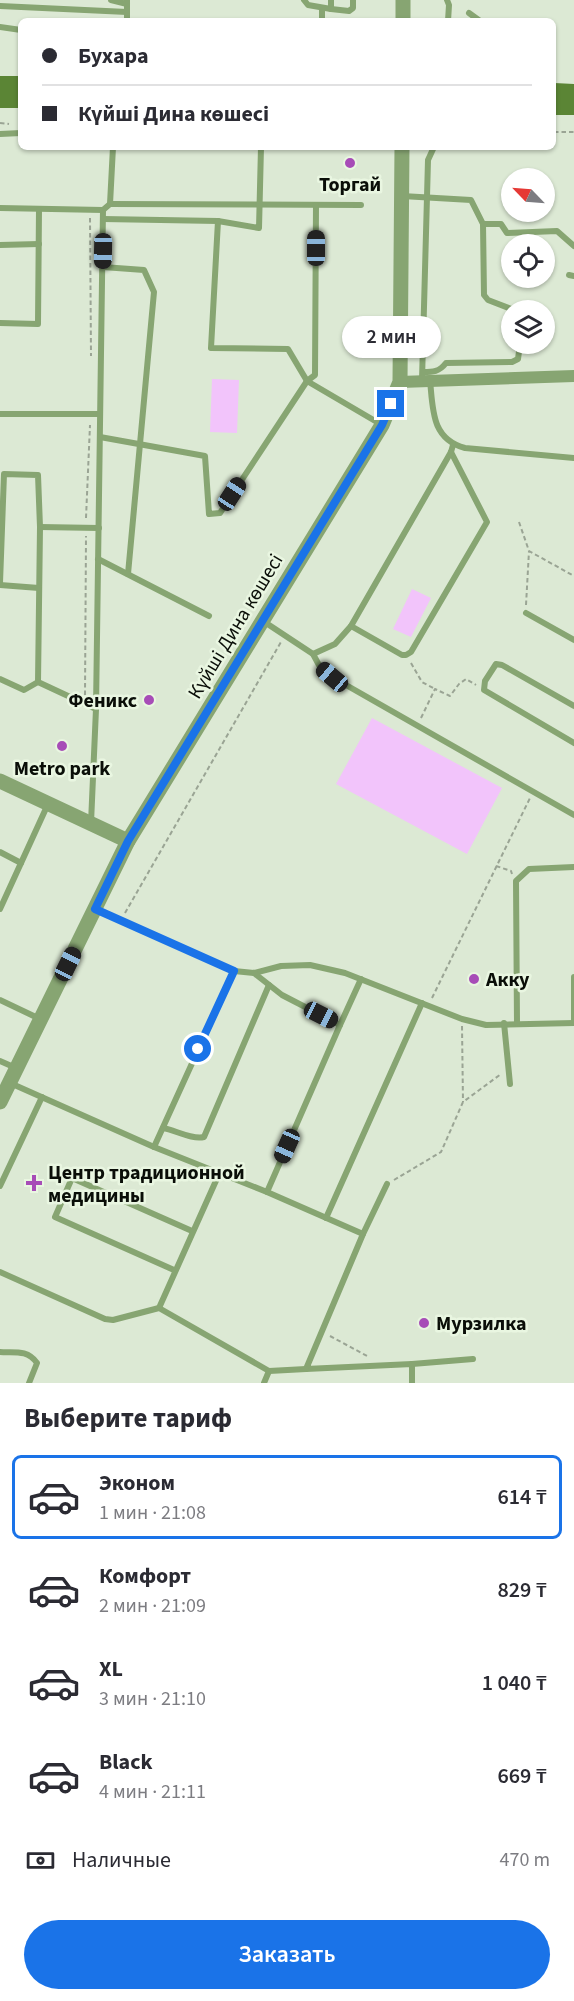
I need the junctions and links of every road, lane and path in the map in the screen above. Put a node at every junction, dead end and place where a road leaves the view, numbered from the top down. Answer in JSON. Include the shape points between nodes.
{"nodes":[{"id":1,"x":111,"y":0,"type":"edge"},
{"id":2,"x":304,"y":0,"type":"edge"},
{"id":3,"x":331,"y":0,"type":"edge"},
{"id":4,"x":353,"y":0,"type":"edge"},
{"id":5,"x":403,"y":0,"type":"edge"},
{"id":6,"x":128,"y":2,"type":"edge"},
{"id":7,"x":0,"y":6,"type":"edge"},
{"id":8,"x":322,"y":8,"type":"junction"},
{"id":9,"x":331,"y":9,"type":"junction"},
{"id":10,"x":127,"y":12,"type":"junction"},
{"id":11,"x":469,"y":13,"type":"dead end"},
{"id":12,"x":127,"y":18,"type":"edge"},
{"id":13,"x":322,"y":18,"type":"edge"},
{"id":14,"x":403,"y":18,"type":"edge"},
{"id":15,"x":476,"y":18,"type":"edge"},
{"id":16,"x":0,"y":27,"type":"edge"},
{"id":17,"x":18,"y":30,"type":"edge"},
{"id":18,"x":0,"y":84,"type":"edge"},
{"id":19,"x":18,"y":84,"type":"edge"},
{"id":20,"x":556,"y":91,"type":"edge"},
{"id":21,"x":574,"y":92,"type":"edge"},
{"id":22,"x":0,"y":100,"type":"edge"},
{"id":23,"x":18,"y":100,"type":"edge"},
{"id":24,"x":556,"y":107,"type":"edge"},
{"id":25,"x":574,"y":107,"type":"edge"},
{"id":26,"x":556,"y":132,"type":"edge"},
{"id":27,"x":574,"y":132,"type":"edge"},
{"id":28,"x":18,"y":133,"type":"edge"},
{"id":29,"x":0,"y":134,"type":"edge"},
{"id":30,"x":113,"y":150,"type":"edge"},
{"id":31,"x":261,"y":150,"type":"edge"},
{"id":32,"x":402,"y":150,"type":"edge"},
{"id":33,"x":433,"y":150,"type":"edge"},
{"id":34,"x":402,"y":196,"type":"junction"},
{"id":35,"x":428,"y":199,"type":"junction"},
{"id":36,"x":110,"y":204,"type":"junction"},
{"id":37,"x":259,"y":205,"type":"junction"},
{"id":38,"x":316,"y":205,"type":"junction"},
{"id":39,"x":361,"y":206,"type":"dead end"},
{"id":40,"x":0,"y":208,"type":"edge"},
{"id":41,"x":39,"y":210,"type":"junction"},
{"id":42,"x":90,"y":210,"type":"junction"},
{"id":43,"x":103,"y":210,"type":"junction"},
{"id":44,"x":103,"y":219,"type":"junction"},
{"id":45,"x":218,"y":221,"type":"junction"},
{"id":46,"x":483,"y":224,"type":"junction"},
{"id":47,"x":39,"y":244,"type":"junction"},
{"id":48,"x":0,"y":245,"type":"edge"},
{"id":49,"x":574,"y":246,"type":"edge"},
{"id":50,"x":102,"y":267,"type":"junction"},
{"id":51,"x":501,"y":305,"type":"edge"},
{"id":52,"x":0,"y":322,"type":"edge"},
{"id":53,"x":519,"y":354,"type":"edge"},
{"id":54,"x":91,"y":366,"type":"dead end"},
{"id":55,"x":574,"y":376,"type":"edge"},
{"id":56,"x":425,"y":378,"type":"junction"},
{"id":57,"x":307,"y":381,"type":"junction"},
{"id":58,"x":400,"y":382,"type":"junction"},
{"id":59,"x":0,"y":414,"type":"edge"},
{"id":60,"x":91,"y":414,"type":"junction"},
{"id":61,"x":100,"y":414,"type":"junction"},
{"id":62,"x":382,"y":425,"type":"junction"},
{"id":63,"x":100,"y":437,"type":"junction"},
{"id":64,"x":139,"y":444,"type":"junction"},
{"id":65,"x":452,"y":449,"type":"junction"},
{"id":66,"x":574,"y":458,"type":"edge"},
{"id":67,"x":519,"y":522,"type":"dead end"},
{"id":68,"x":40,"y":527,"type":"junction"},
{"id":69,"x":86,"y":527,"type":"junction"},
{"id":70,"x":99,"y":528,"type":"junction"},
{"id":71,"x":529,"y":551,"type":"junction"},
{"id":72,"x":98,"y":559,"type":"junction"},
{"id":73,"x":128,"y":574,"type":"junction"},
{"id":74,"x":574,"y":576,"type":"edge"},
{"id":75,"x":0,"y":584,"type":"edge"},
{"id":76,"x":39,"y":588,"type":"junction"},
{"id":77,"x":526,"y":613,"type":"joint"},
{"id":78,"x":209,"y":616,"type":"dead end"},
{"id":79,"x":263,"y":620,"type":"junction"},
{"id":80,"x":351,"y":626,"type":"junction"},
{"id":81,"x":285,"y":635,"type":"junction"},
{"id":82,"x":574,"y":640,"type":"edge"},
{"id":83,"x":313,"y":654,"type":"junction"},
{"id":84,"x":406,"y":655,"type":"junction"},
{"id":85,"x":0,"y":679,"type":"edge"},
{"id":86,"x":38,"y":682,"type":"junction"},
{"id":87,"x":435,"y":688,"type":"junction"},
{"id":88,"x":484,"y":690,"type":"junction"},
{"id":89,"x":85,"y":704,"type":"junction"},
{"id":90,"x":574,"y":706,"type":"edge"},
{"id":91,"x":96,"y":709,"type":"junction"},
{"id":92,"x":417,"y":726,"type":"junction"},
{"id":93,"x":574,"y":743,"type":"edge"},
{"id":94,"x":0,"y":781,"type":"edge"},
{"id":95,"x":533,"y":792,"type":"junction"},
{"id":96,"x":48,"y":804,"type":"junction"},
{"id":97,"x":574,"y":815,"type":"edge"},
{"id":98,"x":92,"y":824,"type":"junction"},
{"id":99,"x":128,"y":841,"type":"junction"},
{"id":100,"x":0,"y":852,"type":"edge"},
{"id":101,"x":21,"y":863,"type":"junction"},
{"id":102,"x":496,"y":866,"type":"junction"},
{"id":103,"x":574,"y":867,"type":"edge"},
{"id":104,"x":516,"y":880,"type":"junction"},
{"id":105,"x":0,"y":909,"type":"edge"},
{"id":106,"x":95,"y":909,"type":"junction"},
{"id":107,"x":120,"y":920,"type":"junction"},
{"id":108,"x":234,"y":971,"type":"junction"},
{"id":109,"x":254,"y":973,"type":"junction"},
{"id":110,"x":574,"y":977,"type":"edge"},
{"id":111,"x":360,"y":979,"type":"junction"},
{"id":112,"x":269,"y":985,"type":"junction"},
{"id":113,"x":0,"y":1000,"type":"edge"},
{"id":114,"x":425,"y":1004,"type":"junction"},
{"id":115,"x":41,"y":1019,"type":"junction"},
{"id":116,"x":462,"y":1019,"type":"junction"},
{"id":117,"x":504,"y":1023,"type":"junction"},
{"id":118,"x":518,"y":1023,"type":"junction"},
{"id":119,"x":574,"y":1023,"type":"edge"},
{"id":120,"x":340,"y":1024,"type":"junction"},
{"id":121,"x":0,"y":1061,"type":"edge"},
{"id":122,"x":16,"y":1068,"type":"junction"},
{"id":123,"x":508,"y":1069,"type":"junction"},
{"id":124,"x":9,"y":1083,"type":"junction"},
{"id":125,"x":510,"y":1084,"type":"dead end"},
{"id":126,"x":42,"y":1097,"type":"junction"},
{"id":127,"x":0,"y":1102,"type":"edge"},
{"id":128,"x":463,"y":1102,"type":"junction"},
{"id":129,"x":163,"y":1128,"type":"junction"},
{"id":130,"x":154,"y":1147,"type":"junction"},
{"id":131,"x":219,"y":1174,"type":"junction"},
{"id":132,"x":387,"y":1184,"type":"joint"},
{"id":133,"x":0,"y":1185,"type":"edge"},
{"id":134,"x":267,"y":1192,"type":"junction"},
{"id":135,"x":326,"y":1218,"type":"junction"},
{"id":136,"x":192,"y":1231,"type":"junction"},
{"id":137,"x":363,"y":1234,"type":"junction"},
{"id":138,"x":174,"y":1270,"type":"junction"},
{"id":139,"x":0,"y":1272,"type":"edge"},
{"id":140,"x":159,"y":1308,"type":"junction"},
{"id":141,"x":322,"y":1332,"type":"junction"},
{"id":142,"x":0,"y":1352,"type":"edge"},
{"id":143,"x":473,"y":1359,"type":"dead end"},
{"id":144,"x":412,"y":1364,"type":"junction"},
{"id":145,"x":381,"y":1366,"type":"junction"},
{"id":146,"x":306,"y":1369,"type":"junction"},
{"id":147,"x":269,"y":1371,"type":"junction"},
{"id":148,"x":28,"y":1383,"type":"edge"},
{"id":149,"x":264,"y":1383,"type":"edge"},
{"id":150,"x":412,"y":1383,"type":"edge"}],
"edges":[{"from":1,"to":6,"type":"lane"},
{"from":2,"to":8,"type":"lane"},
{"from":3,"to":9,"type":"lane"},
{"from":4,"to":9,"type":"lane","via":[[349,11]]},
{"from":5,"to":14,"type":"street"},
{"from":6,"to":10,"type":"lane"},
{"from":7,"to":10,"type":"lane"},
{"from":8,"to":9,"type":"lane"},
{"from":8,"to":13,"type":"lane"},
{"from":10,"to":12,"type":"lane"},
{"from":11,"to":15,"type":"lane"},
{"from":16,"to":17,"type":"lane"},
{"from":18,"to":19,"type":"main road"},
{"from":20,"to":21,"type":"main road"},
{"from":22,"to":23,"type":"main road"},
{"from":24,"to":25,"type":"main road"},
{"from":26,"to":27,"type":"path"},
{"from":28,"to":29,"type":"lane"},
{"from":30,"to":36,"type":"lane"},
{"from":31,"to":37,"type":"lane"},
{"from":32,"to":34,"type":"street","name":"Күйші Дина көшесі"},
{"from":33,"to":35,"type":"lane","via":[[428,160]]},
{"from":34,"to":35,"type":"lane"},
{"from":34,"to":58,"type":"street","name":"Күйші Дина көшесі"},
{"from":35,"to":46,"type":"lane","via":[[471,200]]},
{"from":35,"to":56,"type":"lane"},
{"from":36,"to":37,"type":"lane"},
{"from":36,"to":43,"type":"lane"},
{"from":37,"to":38,"type":"lane"},
{"from":37,"to":45,"type":"lane","via":[[259,228]]},
{"from":38,"to":39,"type":"lane"},
{"from":38,"to":57,"type":"lane","via":[[315,375]]},
{"from":40,"to":41,"type":"lane"},
{"from":41,"to":42,"type":"lane"},
{"from":41,"to":47,"type":"lane"},
{"from":42,"to":43,"type":"lane"},
{"from":42,"to":54,"type":"path"},
{"from":43,"to":44,"type":"lane"},
{"from":44,"to":45,"type":"lane"},
{"from":44,"to":50,"type":"lane"},
{"from":45,"to":57,"type":"lane","via":[[212,348],[288,349]]},
{"from":46,"to":49,"type":"lane","via":[[501,224],[507,233],[557,231]]},
{"from":46,"to":51,"type":"lane","via":[[484,295]]},
{"from":47,"to":48,"type":"lane"},
{"from":47,"to":52,"type":"lane","via":[[38,324]]},
{"from":50,"to":61,"type":"lane"},
{"from":50,"to":64,"type":"lane","via":[[144,270],[154,292]]},
{"from":53,"to":56,"type":"lane","via":[[512,362],[446,363]]},
{"from":55,"to":56,"type":"street"},
{"from":56,"to":58,"type":"street"},
{"from":56,"to":65,"type":"lane","via":[[434,417]]},
{"from":57,"to":62,"type":"lane"},
{"from":57,"to":64,"type":"lane","via":[[220,513],[209,514],[205,456]]},
{"from":58,"to":62,"type":"street","name":"Күйші Дина көшесі"},
{"from":59,"to":60,"type":"lane"},
{"from":60,"to":61,"type":"lane"},
{"from":60,"to":69,"type":"path"},
{"from":61,"to":63,"type":"lane"},
{"from":62,"to":79,"type":"street","name":"Күйші Дина көшесі"},
{"from":63,"to":64,"type":"lane"},
{"from":63,"to":70,"type":"lane"},
{"from":64,"to":73,"type":"lane"},
{"from":65,"to":66,"type":"lane"},
{"from":65,"to":80,"type":"lane"},
{"from":65,"to":84,"type":"lane","via":[[487,522]]},
{"from":67,"to":71,"type":"path"},
{"from":68,"to":69,"type":"lane"},
{"from":68,"to":75,"type":"lane","via":[[38,475],[4,474]]},
{"from":68,"to":76,"type":"lane"},
{"from":69,"to":70,"type":"lane"},
{"from":69,"to":89,"type":"path"},
{"from":70,"to":72,"type":"lane"},
{"from":71,"to":74,"type":"path"},
{"from":71,"to":77,"type":"path"},
{"from":72,"to":73,"type":"lane"},
{"from":72,"to":91,"type":"lane"},
{"from":73,"to":78,"type":"lane"},
{"from":75,"to":76,"type":"lane"},
{"from":76,"to":86,"type":"lane"},
{"from":77,"to":82,"type":"lane"},
{"from":79,"to":81,"type":"lane"},
{"from":79,"to":99,"type":"street","name":"Күйші Дина көшесі"},
{"from":80,"to":83,"type":"lane","via":[[335,644]]},
{"from":80,"to":84,"type":"lane"},
{"from":81,"to":83,"type":"lane"},
{"from":81,"to":107,"type":"path"},
{"from":83,"to":92,"type":"lane","via":[[332,677]]},
{"from":84,"to":87,"type":"path","via":[[422,682]]},
{"from":85,"to":86,"type":"lane","via":[[24,690]]},
{"from":86,"to":89,"type":"lane"},
{"from":87,"to":88,"type":"path","via":[[450,696],[466,679]]},
{"from":87,"to":92,"type":"path"},
{"from":88,"to":90,"type":"lane","via":[[496,664]]},
{"from":88,"to":93,"type":"lane"},
{"from":89,"to":91,"type":"lane"},
{"from":91,"to":98,"type":"lane"},
{"from":92,"to":95,"type":"lane"},
{"from":94,"to":96,"type":"street"},
{"from":95,"to":97,"type":"lane"},
{"from":95,"to":102,"type":"path"},
{"from":96,"to":98,"type":"street"},
{"from":96,"to":101,"type":"lane"},
{"from":98,"to":99,"type":"street"},
{"from":99,"to":106,"type":"street","name":"Күйші Дина көшесі"},
{"from":100,"to":101,"type":"lane"},
{"from":101,"to":105,"type":"lane"},
{"from":102,"to":104,"type":"path","via":[[511,871]]},
{"from":102,"to":114,"type":"path"},
{"from":103,"to":104,"type":"lane","via":[[529,869]]},
{"from":104,"to":118,"type":"lane"},
{"from":106,"to":107,"type":"lane"},
{"from":106,"to":115,"type":"street","name":"Күйші Дина көшесі"},
{"from":107,"to":108,"type":"lane"},
{"from":108,"to":109,"type":"lane"},
{"from":108,"to":129,"type":"lane"},
{"from":109,"to":111,"type":"lane","via":[[281,966],[310,965]]},
{"from":109,"to":112,"type":"lane"},
{"from":110,"to":119,"type":"lane"},
{"from":111,"to":114,"type":"lane"},
{"from":111,"to":120,"type":"lane"},
{"from":112,"to":120,"type":"lane"},
{"from":112,"to":129,"type":"lane","via":[[204,1137],[199,1139]]},
{"from":113,"to":115,"type":"lane"},
{"from":114,"to":116,"type":"lane"},
{"from":114,"to":135,"type":"lane"},
{"from":115,"to":122,"type":"street","name":"Күйші Дина көшесі"},
{"from":116,"to":117,"type":"lane"},
{"from":116,"to":128,"type":"path"},
{"from":117,"to":118,"type":"lane"},
{"from":117,"to":123,"type":"lane"},
{"from":118,"to":119,"type":"lane"},
{"from":120,"to":134,"type":"lane"},
{"from":121,"to":122,"type":"lane"},
{"from":122,"to":124,"type":"street","name":"Күйші Дина көшесі"},
{"from":123,"to":125,"type":"lane"},
{"from":123,"to":128,"type":"path"},
{"from":124,"to":126,"type":"lane"},
{"from":124,"to":127,"type":"street","name":"Күйші Дина көшесі"},
{"from":126,"to":130,"type":"lane"},
{"from":126,"to":133,"type":"lane"},
{"from":128,"to":132,"type":"path","via":[[441,1152]]},
{"from":129,"to":130,"type":"lane"},
{"from":130,"to":131,"type":"lane"},
{"from":131,"to":134,"type":"lane"},
{"from":131,"to":136,"type":"lane"},
{"from":132,"to":137,"type":"lane"},
{"from":134,"to":135,"type":"lane"},
{"from":135,"to":137,"type":"lane"},
{"from":136,"to":138,"type":"lane"},
{"from":136,"to":138,"type":"lane","via":[[72,1178],[54,1217]]},
{"from":137,"to":141,"type":"lane"},
{"from":138,"to":140,"type":"lane"},
{"from":139,"to":140,"type":"lane","via":[[105,1319]]},
{"from":140,"to":147,"type":"lane"},
{"from":141,"to":145,"type":"path"},
{"from":141,"to":146,"type":"lane"},
{"from":142,"to":148,"type":"lane","via":[[18,1351],[34,1359],[37,1363]]},
{"from":143,"to":144,"type":"lane"},
{"from":144,"to":145,"type":"lane"},
{"from":144,"to":150,"type":"lane"},
{"from":145,"to":146,"type":"lane"},
{"from":146,"to":147,"type":"lane"},
{"from":147,"to":149,"type":"lane"}]}
